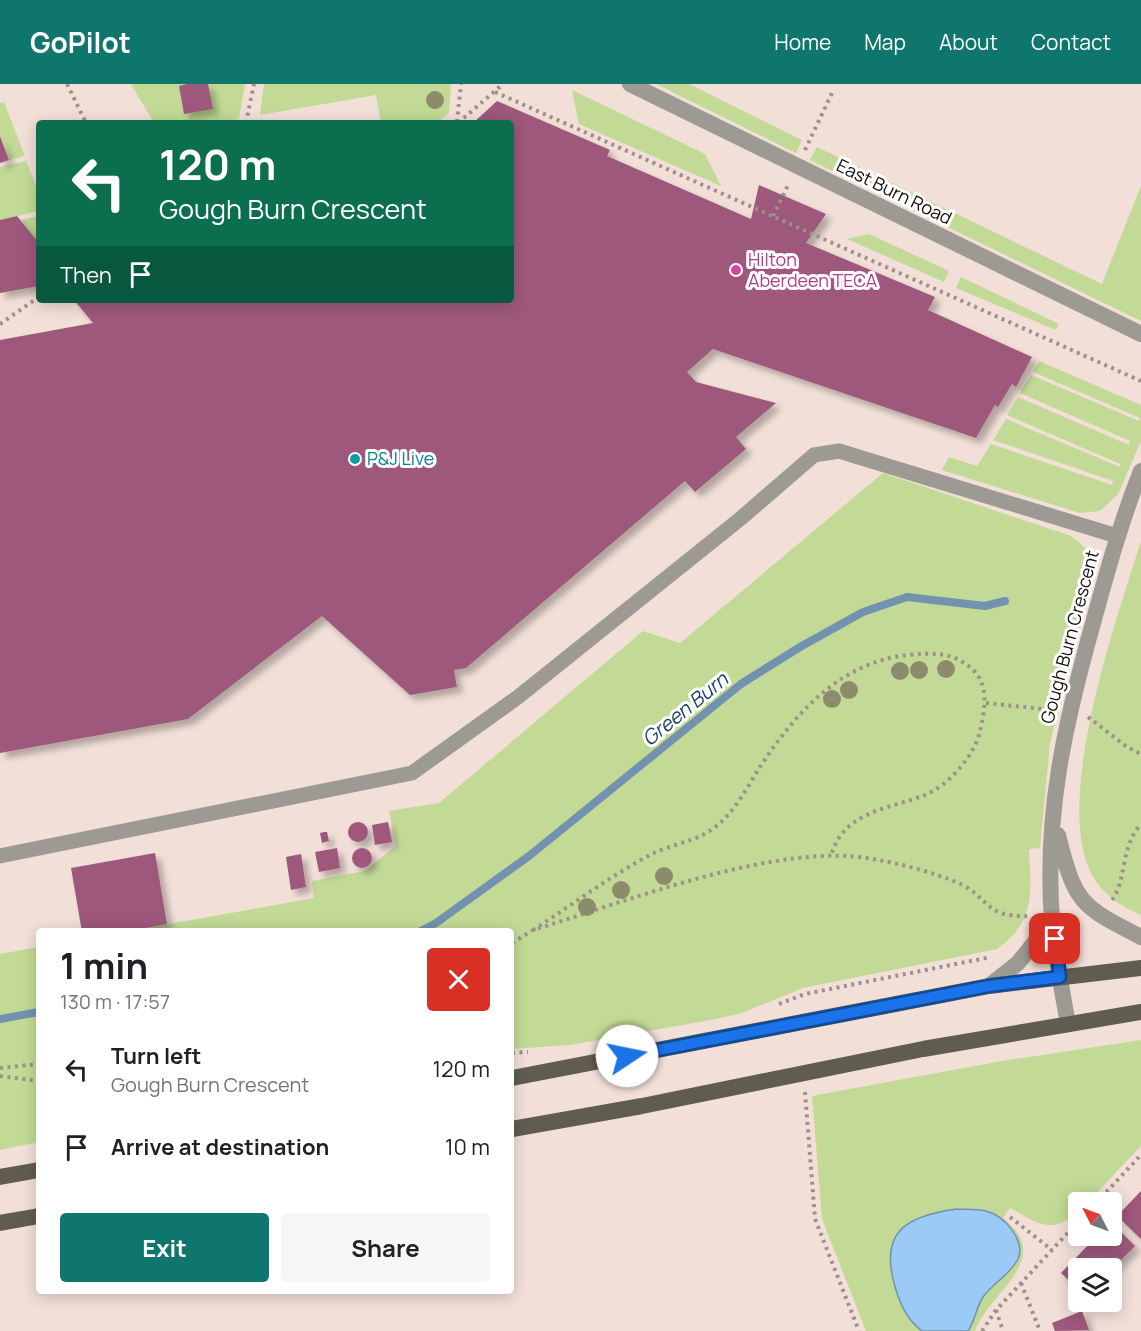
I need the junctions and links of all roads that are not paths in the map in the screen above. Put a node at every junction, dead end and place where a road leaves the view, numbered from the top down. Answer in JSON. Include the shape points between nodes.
{"nodes":[{"id":1,"x":630,"y":84,"type":"edge"},
{"id":2,"x":1141,"y":334,"type":"edge"},
{"id":3,"x":1141,"y":471,"type":"edge"},
{"id":4,"x":1117,"y":536,"type":"junction"},
{"id":5,"x":1053,"y":817,"type":"junction"},
{"id":6,"x":0,"y":856,"type":"edge"},
{"id":7,"x":1052,"y":920,"type":"junction"},
{"id":8,"x":1141,"y":937,"type":"edge"},
{"id":9,"x":1141,"y":968,"type":"edge"},
{"id":10,"x":1060,"y":977,"type":"junction"},
{"id":11,"x":989,"y":986,"type":"junction"},
{"id":12,"x":1141,"y":1012,"type":"edge"},
{"id":13,"x":1068,"y":1024,"type":"junction"},
{"id":14,"x":514,"y":1078,"type":"edge"},
{"id":15,"x":514,"y":1129,"type":"edge"},
{"id":16,"x":36,"y":1171,"type":"edge"},
{"id":17,"x":0,"y":1177,"type":"edge"},
{"id":18,"x":36,"y":1216,"type":"edge"},
{"id":19,"x":0,"y":1222,"type":"edge"}],
"edges":[{"from":1,"to":2,"type":"street","name":"East Burn Road"},
{"from":3,"to":4,"type":"street","name":"Gough Burn Crescent"},
{"from":4,"to":5,"type":"street","name":"Gough Burn Crescent","via":[[1068,712]]},
{"from":4,"to":6,"type":"lane","via":[[848,453],[814,455],[518,698],[412,773]]},
{"from":5,"to":7,"type":"street","name":"Gough Burn Crescent"},
{"from":5,"to":8,"type":"street","name":"Gough Burn Crescent","via":[[1065,865],[1084,902],[1097,915]]},
{"from":7,"to":10,"type":"street","name":"Gough Burn Crescent"},
{"from":7,"to":11,"type":"street","via":[[1018,963]]},
{"from":9,"to":10,"type":"main road"},
{"from":10,"to":11,"type":"main road"},
{"from":10,"to":13,"type":"street","name":"Gough Burn Crescent"},
{"from":11,"to":14,"type":"main road"},
{"from":12,"to":13,"type":"main road"},
{"from":13,"to":15,"type":"main road"},
{"from":16,"to":17,"type":"main road"},
{"from":18,"to":19,"type":"main road"}]}
